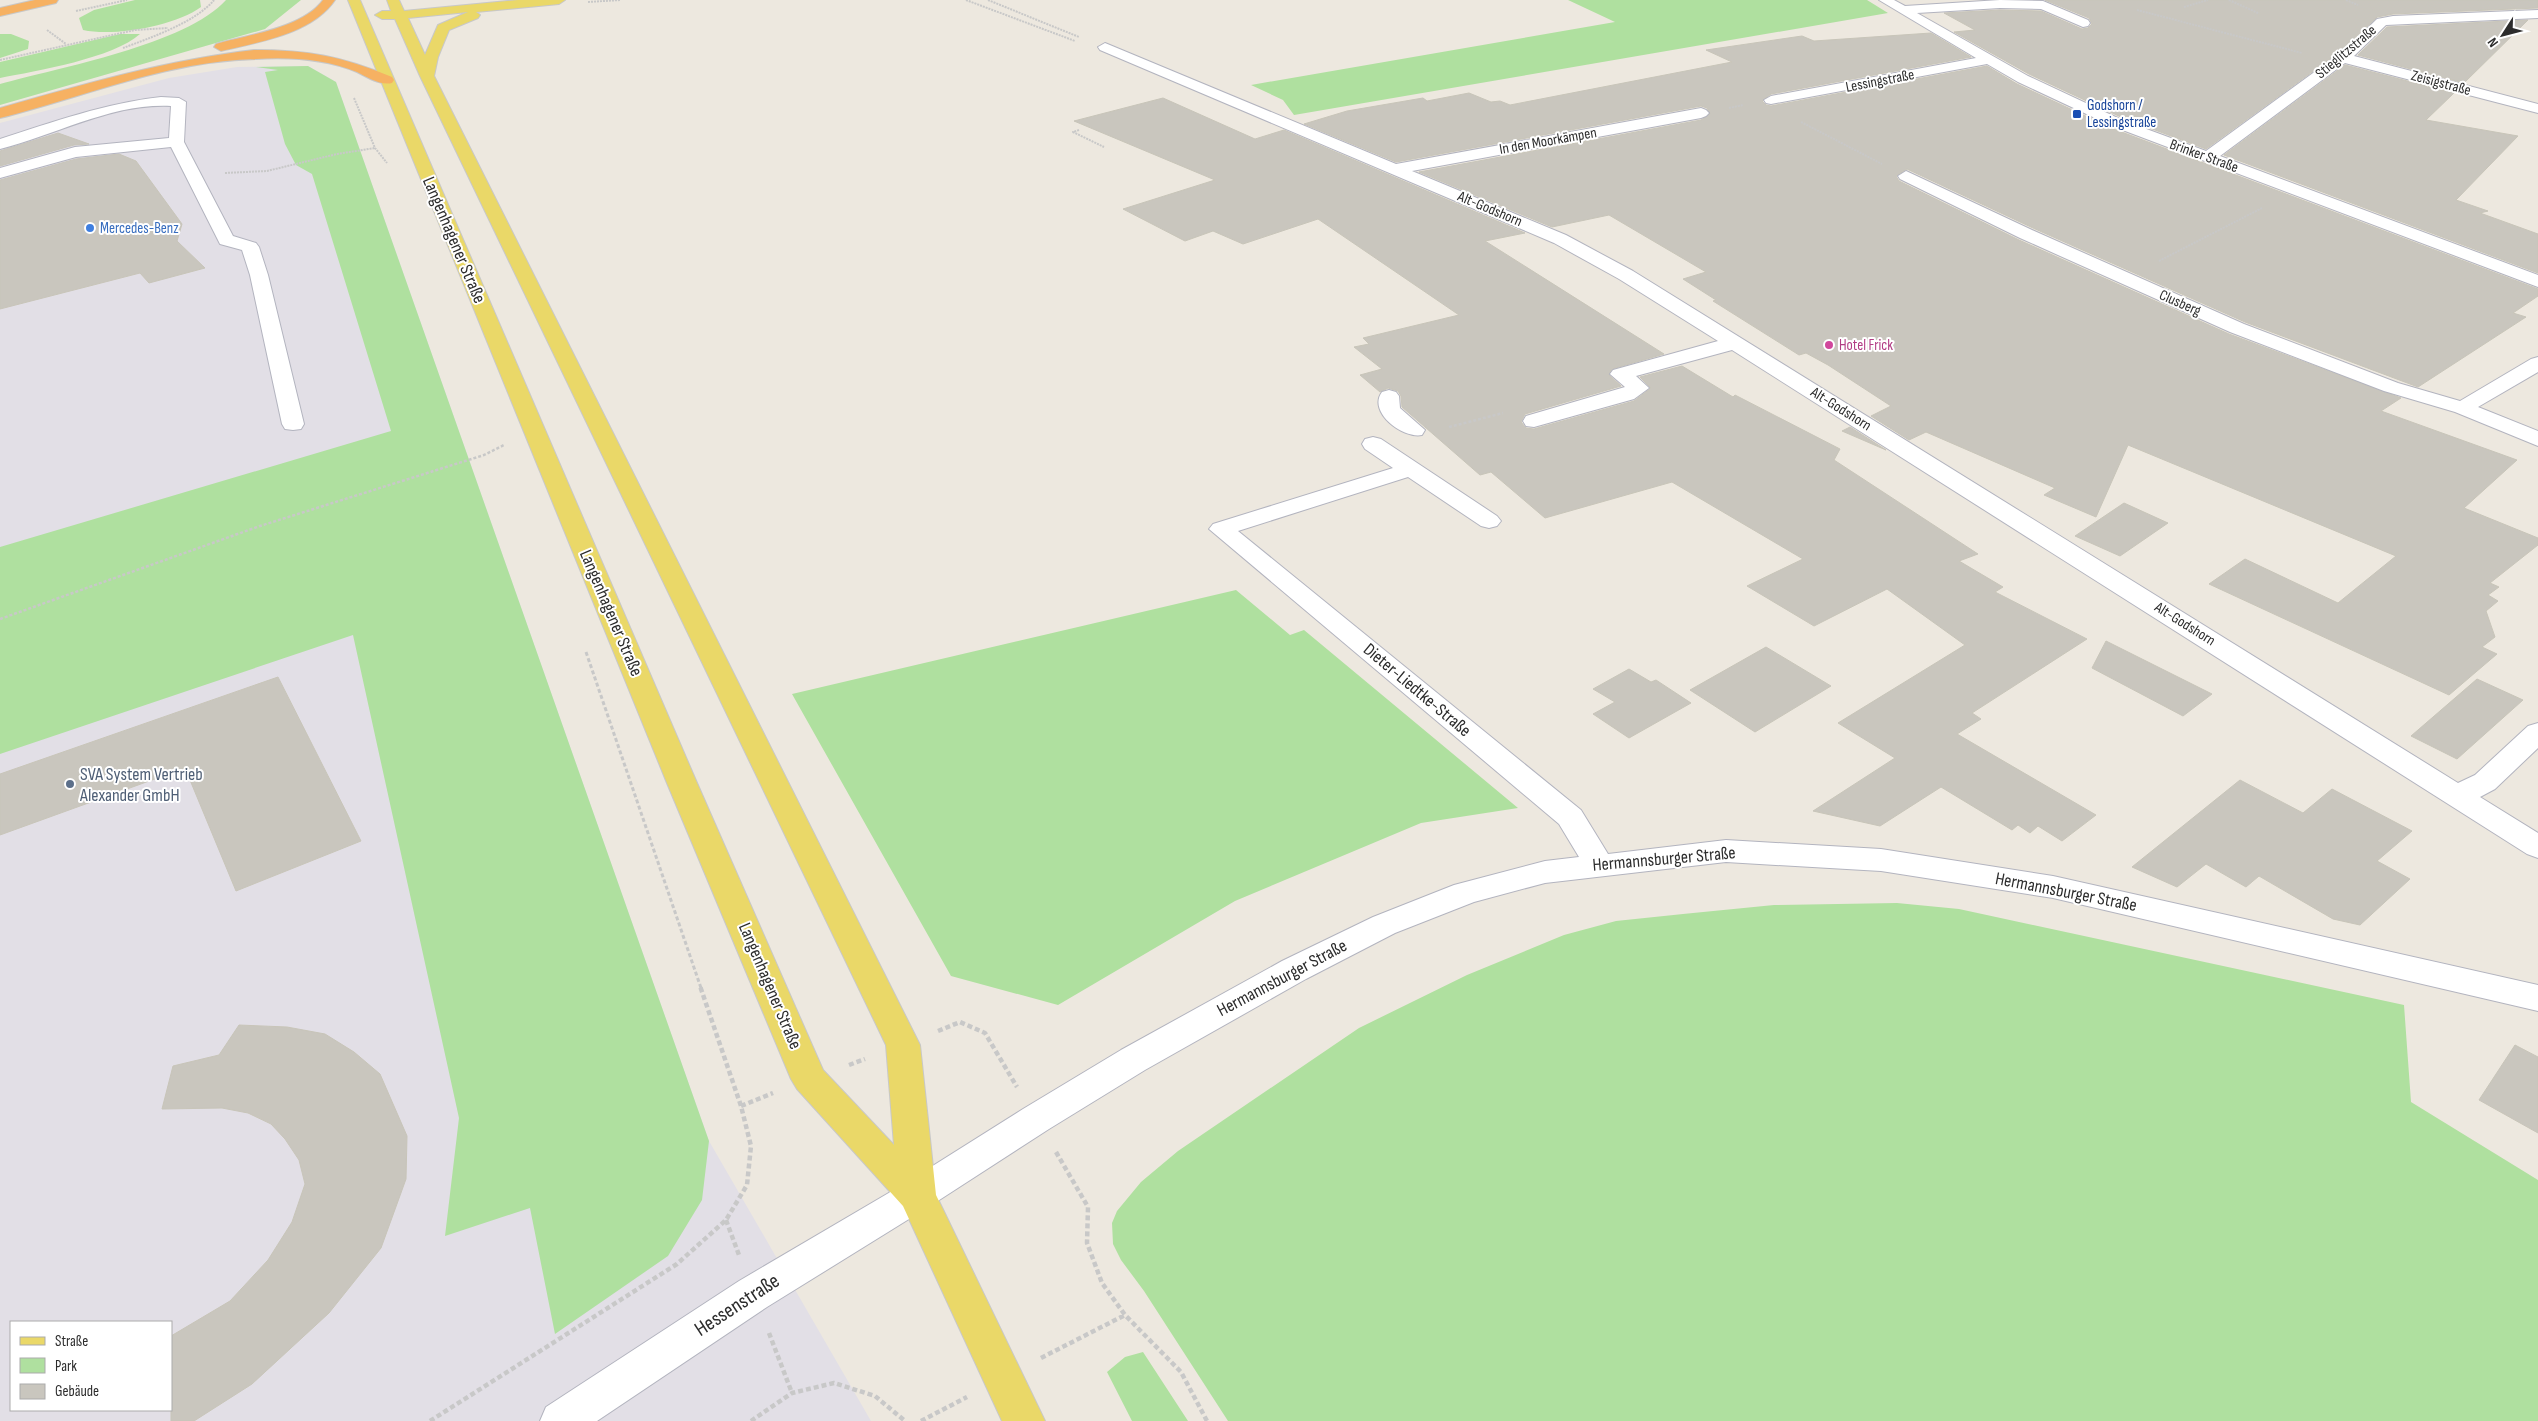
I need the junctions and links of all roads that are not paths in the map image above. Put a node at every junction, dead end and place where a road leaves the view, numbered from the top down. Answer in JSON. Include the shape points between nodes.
{"nodes":[{"id":1,"x":10,"y":0,"type":"edge"},
{"id":2,"x":52,"y":0,"type":"edge"},
{"id":3,"x":329,"y":0,"type":"edge"},
{"id":4,"x":354,"y":0,"type":"edge"},
{"id":5,"x":462,"y":0,"type":"edge"},
{"id":6,"x":559,"y":0,"type":"edge"},
{"id":7,"x":1885,"y":0,"type":"edge"},
{"id":8,"x":0,"y":2,"type":"edge"},
{"id":9,"x":511,"y":5,"type":"junction"},
{"id":10,"x":396,"y":7,"type":"edge"},
{"id":11,"x":1903,"y":10,"type":"junction"},
{"id":12,"x":0,"y":12,"type":"edge"},
{"id":13,"x":360,"y":14,"type":"junction"},
{"id":14,"x":2538,"y":14,"type":"edge"},
{"id":15,"x":2083,"y":23,"type":"dead end"},
{"id":16,"x":1105,"y":47,"type":"road end"},
{"id":17,"x":2342,"y":59,"type":"junction"},
{"id":18,"x":1988,"y":60,"type":"junction"},
{"id":19,"x":427,"y":76,"type":"junction"},
{"id":20,"x":387,"y":80,"type":"junction"},
{"id":21,"x":1767,"y":101,"type":"road end"},
{"id":22,"x":0,"y":108,"type":"edge"},
{"id":23,"x":2538,"y":109,"type":"edge"},
{"id":24,"x":0,"y":113,"type":"edge"},
{"id":25,"x":1701,"y":113,"type":"road end"},
{"id":26,"x":176,"y":142,"type":"junction"},
{"id":27,"x":0,"y":144,"type":"edge"},
{"id":28,"x":2208,"y":157,"type":"junction"},
{"id":29,"x":1395,"y":169,"type":"junction"},
{"id":30,"x":0,"y":174,"type":"edge"},
{"id":31,"x":1906,"y":176,"type":"road end"},
{"id":32,"x":2538,"y":281,"type":"edge"},
{"id":33,"x":1735,"y":343,"type":"junction"},
{"id":34,"x":2538,"y":363,"type":"edge"},
{"id":35,"x":1389,"y":396,"type":"dead end"},
{"id":36,"x":2462,"y":408,"type":"junction"},
{"id":37,"x":1534,"y":421,"type":"road end"},
{"id":38,"x":293,"y":424,"type":"dead end"},
{"id":39,"x":2538,"y":439,"type":"edge"},
{"id":40,"x":1412,"y":469,"type":"junction"},
{"id":41,"x":1489,"y":521,"type":"dead end"},
{"id":42,"x":2538,"y":732,"type":"edge"},
{"id":43,"x":2457,"y":796,"type":"junction"},
{"id":44,"x":2538,"y":847,"type":"edge"},
{"id":45,"x":1599,"y":864,"type":"junction"},
{"id":46,"x":2538,"y":998,"type":"edge"},
{"id":47,"x":917,"y":1195,"type":"junction"},
{"id":48,"x":561,"y":1421,"type":"edge"},
{"id":49,"x":1024,"y":1421,"type":"edge"}],
"edges":[{"from":1,"to":8,"type":"highway"},
{"from":2,"to":12,"type":"highway"},
{"from":3,"to":22,"type":"highway","via":[[320,12],[293,25]]},
{"from":4,"to":13,"type":"main road","name":"Langenhagener Straße"},
{"from":5,"to":10,"type":"main road"},
{"from":6,"to":9,"type":"main road"},
{"from":7,"to":11,"type":"street","name":"Brinker Straße"},
{"from":9,"to":10,"type":"main road"},
{"from":9,"to":19,"type":"main road","via":[[474,14],[443,28]]},
{"from":10,"to":13,"type":"main road"},
{"from":10,"to":19,"type":"main road","name":"Langenhagener Straße"},
{"from":11,"to":15,"type":"street","via":[[2000,4],[2043,5]]},
{"from":11,"to":18,"type":"street","name":"Brinker Straße"},
{"from":13,"to":20,"type":"main road","name":"Langenhagener Straße"},
{"from":14,"to":17,"type":"street","name":"Stieglitzstraße","via":[[2382,22]]},
{"from":16,"to":29,"type":"street","name":"Alt-Godshorn"},
{"from":17,"to":23,"type":"street","name":"Zeisigstraße"},
{"from":17,"to":28,"type":"street","name":"Stieglitzstraße"},
{"from":18,"to":21,"type":"street","name":"Lessingstraße"},
{"from":18,"to":28,"type":"street","name":"Brinker Straße","via":[[2088,110]]},
{"from":19,"to":47,"type":"main road","name":"Langenhagener Straße","via":[[903,1045]]},
{"from":20,"to":24,"type":"highway","via":[[341,62],[312,56],[238,57],[172,66]]},
{"from":20,"to":47,"type":"main road","name":"Langenhagener Straße","via":[[809,1079]]},
{"from":25,"to":29,"type":"street","name":"In den Moorkämpen"},
{"from":26,"to":27,"type":"street","via":[[179,102],[167,100],[111,110]]},
{"from":26,"to":30,"type":"street","via":[[75,152]]},
{"from":26,"to":38,"type":"street","via":[[226,240],[250,247]]},
{"from":28,"to":32,"type":"street","name":"Brinker Straße"},
{"from":29,"to":33,"type":"street","name":"Alt-Godshorn","via":[[1560,239],[1626,275]]},
{"from":31,"to":36,"type":"street","name":"Clusberg","via":[[2236,328],[2390,387]]},
{"from":33,"to":37,"type":"street","via":[[1620,374],[1639,388],[1628,395]]},
{"from":33,"to":43,"type":"street","name":"Alt-Godshorn"},
{"from":34,"to":36,"type":"street"},
{"from":35,"to":40,"type":"street","via":[[1389,410],[1414,430],[1373,444]]},
{"from":36,"to":39,"type":"street","name":"Clusberg"},
{"from":40,"to":41,"type":"street"},
{"from":40,"to":45,"type":"street","name":"Dieter-Liedtke-Straße","via":[[1221,529],[1570,817]]},
{"from":42,"to":43,"type":"street","via":[[2485,782]]},
{"from":43,"to":44,"type":"street","name":"Alt-Godshorn"},
{"from":45,"to":46,"type":"street","name":"Hermannsburger Straße","via":[[1726,851],[1881,860],[2053,887]]},
{"from":45,"to":47,"type":"street","name":"Hermannsburger Straße","via":[[1545,872],[1465,894],[1384,925],[1294,970],[1133,1060]]},
{"from":47,"to":48,"type":"street","name":"Hessenstraße","via":[[754,1294]]},
{"from":47,"to":49,"type":"main road","name":"Langenhagener Straße"}]}
